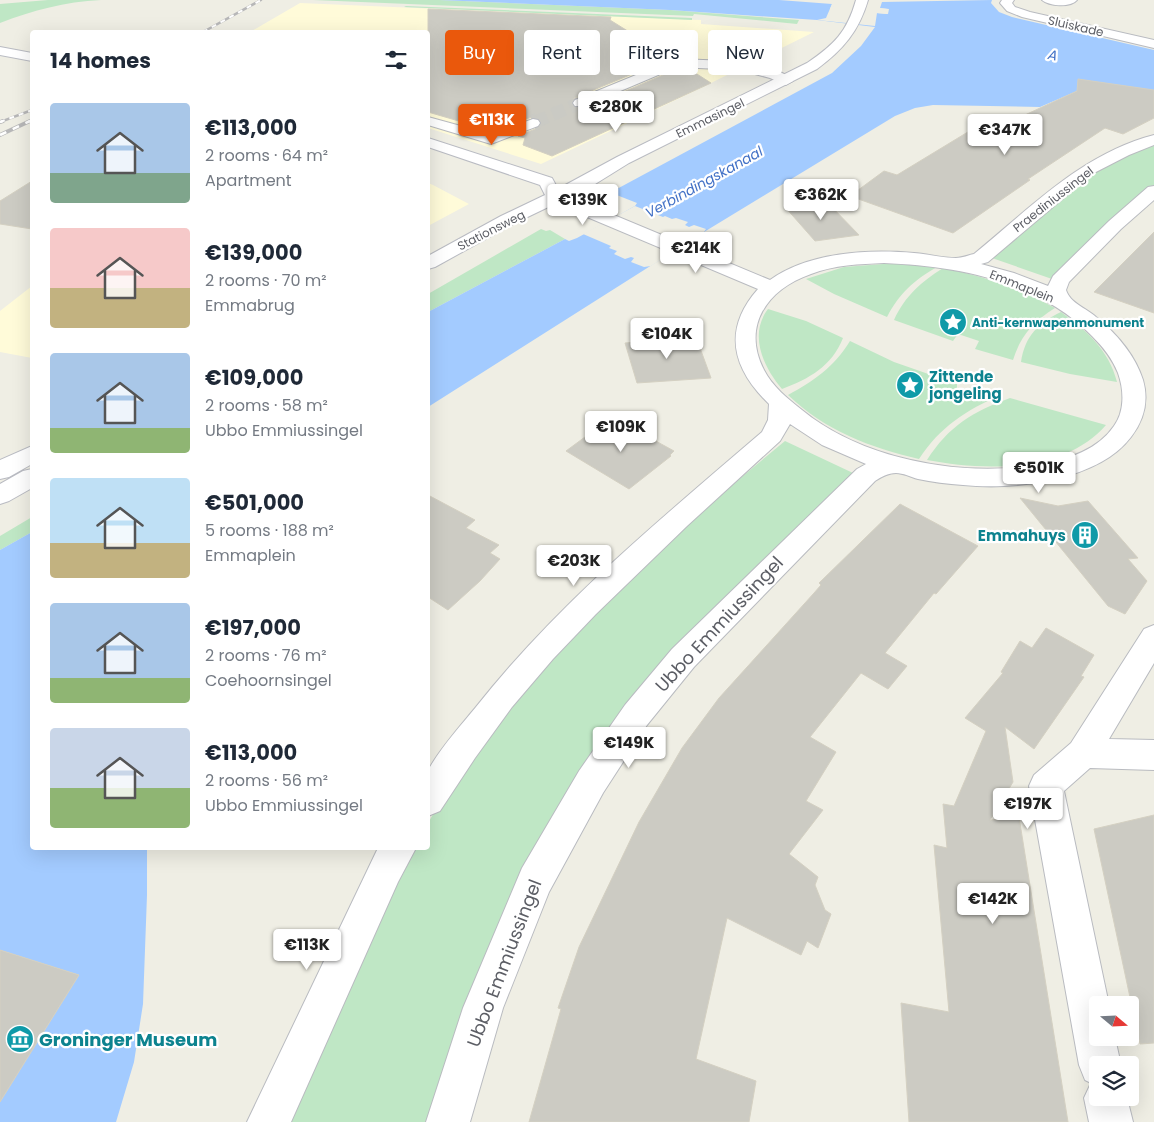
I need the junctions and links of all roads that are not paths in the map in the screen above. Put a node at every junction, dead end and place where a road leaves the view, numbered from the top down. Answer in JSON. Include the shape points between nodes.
{"nodes":[{"id":1,"x":1008,"y":0,"type":"edge"},
{"id":2,"x":1048,"y":0,"type":"edge"},
{"id":3,"x":1071,"y":0,"type":"edge"},
{"id":4,"x":855,"y":5,"type":"edge"},
{"id":5,"x":1154,"y":44,"type":"edge"},
{"id":6,"x":0,"y":51,"type":"edge"},
{"id":7,"x":30,"y":56,"type":"edge"},
{"id":8,"x":0,"y":61,"type":"edge"},
{"id":9,"x":30,"y":67,"type":"edge"},
{"id":10,"x":776,"y":78,"type":"junction"},
{"id":11,"x":580,"y":103,"type":"tunnel mouth"},
{"id":12,"x":430,"y":122,"type":"edge"},
{"id":13,"x":532,"y":123,"type":"tunnel mouth"},
{"id":14,"x":1154,"y":140,"type":"edge"},
{"id":15,"x":430,"y":143,"type":"edge"},
{"id":16,"x":430,"y":157,"type":"edge"},
{"id":17,"x":597,"y":158,"type":"dead end"},
{"id":18,"x":493,"y":180,"type":"dead end"},
{"id":19,"x":554,"y":185,"type":"junction"},
{"id":20,"x":1154,"y":191,"type":"edge"},
{"id":21,"x":526,"y":192,"type":"dead end"},
{"id":22,"x":430,"y":262,"type":"edge"},
{"id":23,"x":957,"y":264,"type":"junction"},
{"id":24,"x":772,"y":288,"type":"junction"},
{"id":25,"x":1060,"y":302,"type":"junction"},
{"id":26,"x":780,"y":404,"type":"junction"},
{"id":27,"x":1144,"y":412,"type":"edge"},
{"id":28,"x":30,"y":455,"type":"edge"},
{"id":29,"x":897,"y":464,"type":"junction"},
{"id":30,"x":0,"y":471,"type":"edge"},
{"id":31,"x":30,"y":478,"type":"edge"},
{"id":32,"x":0,"y":495,"type":"edge"},
{"id":33,"x":1154,"y":637,"type":"edge"},
{"id":34,"x":1083,"y":753,"type":"junction"},
{"id":35,"x":1154,"y":755,"type":"edge"},
{"id":36,"x":430,"y":797,"type":"edge"},
{"id":37,"x":397,"y":850,"type":"edge"},
{"id":38,"x":1098,"y":1056,"type":"edge"},
{"id":39,"x":1108,"y":1106,"type":"edge"},
{"id":40,"x":269,"y":1122,"type":"edge"},
{"id":41,"x":448,"y":1122,"type":"edge"},
{"id":42,"x":1111,"y":1122,"type":"edge"}],
"edges":[{"from":1,"to":5,"type":"street","name":"Sluiskade","via":[[1008,7],[1026,15]]},
{"from":2,"to":3,"type":"street"},
{"from":4,"to":10,"type":"street","name":"Emmasingel","via":[[849,25],[826,45]]},
{"from":6,"to":7,"type":"street"},
{"from":8,"to":9,"type":"street"},
{"from":10,"to":11,"type":"street","via":[[717,66],[675,63]]},
{"from":10,"to":17,"type":"street","name":"Emmasingel"},
{"from":10,"to":19,"type":"street","name":"Emmasingel","via":[[586,182]]},
{"from":12,"to":13,"type":"street","via":[[491,139]]},
{"from":14,"to":23,"type":"street","name":"Praediniussingel","via":[[1086,171],[981,258]]},
{"from":15,"to":19,"type":"street"},
{"from":16,"to":18,"type":"street"},
{"from":19,"to":21,"type":"street"},
{"from":19,"to":22,"type":"street","name":"Stationsweg","via":[[508,220]]},
{"from":19,"to":24,"type":"street","via":[[610,220]]},
{"from":20,"to":25,"type":"street","via":[[1060,280],[1056,290]]},
{"from":23,"to":24,"type":"street","name":"Emmaplein","via":[[898,257],[846,260],[801,271]]},
{"from":23,"to":25,"type":"street","name":"Emmaplein","via":[[1009,278]]},
{"from":24,"to":26,"type":"street","name":"Emmaplein","via":[[751,312],[745,327],[744,344],[753,371]]},
{"from":25,"to":27,"type":"street","name":"Emmaplein","via":[[1097,329],[1120,354]]},
{"from":26,"to":29,"type":"street","name":"Emmaplein","via":[[807,425],[836,441]]},
{"from":26,"to":36,"type":"street","via":[[780,420],[772,436],[616,575],[556,635],[499,700]]},
{"from":27,"to":29,"type":"street","name":"Emmaplein","via":[[1108,446],[1088,459],[1061,469],[1030,475],[977,477]]},
{"from":28,"to":30,"type":"street"},
{"from":29,"to":41,"type":"street","name":"Ubbo Emmiussingel","via":[[866,475],[682,658],[636,715],[591,782],[535,881],[483,1008]]},
{"from":31,"to":32,"type":"street"},
{"from":33,"to":34,"type":"street"},
{"from":34,"to":35,"type":"street"},
{"from":34,"to":38,"type":"street","via":[[1046,786]]},
{"from":37,"to":40,"type":"street"},
{"from":39,"to":42,"type":"street"}]}
